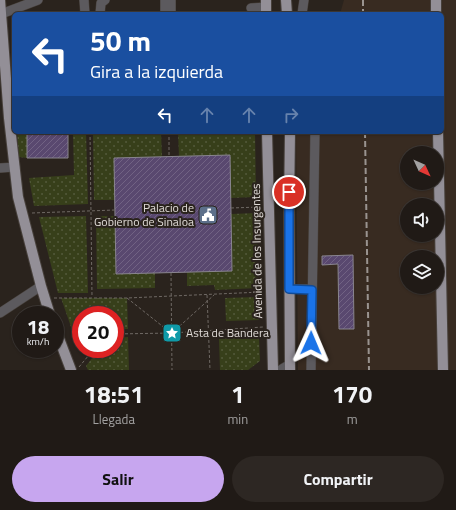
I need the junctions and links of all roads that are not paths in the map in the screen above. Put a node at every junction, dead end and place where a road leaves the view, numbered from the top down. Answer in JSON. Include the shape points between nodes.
{"nodes":[{"id":1,"x":0,"y":0,"type":"edge"},
{"id":2,"x":38,"y":0,"type":"edge"},
{"id":3,"x":84,"y":0,"type":"edge"},
{"id":4,"x":105,"y":0,"type":"edge"},
{"id":5,"x":165,"y":0,"type":"edge"},
{"id":6,"x":171,"y":0,"type":"edge"},
{"id":7,"x":286,"y":0,"type":"edge"},
{"id":8,"x":304,"y":0,"type":"edge"},
{"id":9,"x":436,"y":0,"type":"edge"},
{"id":10,"x":251,"y":7,"type":"edge"},
{"id":11,"x":266,"y":7,"type":"edge"},
{"id":12,"x":85,"y":12,"type":"edge"},
{"id":13,"x":100,"y":12,"type":"edge"},
{"id":14,"x":165,"y":12,"type":"edge"},
{"id":15,"x":171,"y":12,"type":"edge"},
{"id":16,"x":287,"y":12,"type":"edge"},
{"id":17,"x":302,"y":12,"type":"edge"},
{"id":18,"x":436,"y":12,"type":"edge"},
{"id":19,"x":2,"y":14,"type":"junction"},
{"id":20,"x":1,"y":40,"type":"edge"},
{"id":21,"x":9,"y":86,"type":"edge"},
{"id":22,"x":0,"y":96,"type":"edge"},
{"id":23,"x":267,"y":134,"type":"edge"},
{"id":24,"x":290,"y":134,"type":"edge"},
{"id":25,"x":316,"y":134,"type":"edge"},
{"id":26,"x":438,"y":134,"type":"edge"},
{"id":27,"x":15,"y":167,"type":"junction"},
{"id":28,"x":0,"y":168,"type":"edge"},
{"id":29,"x":41,"y":286,"type":"junction"},
{"id":30,"x":289,"y":289,"type":"junction"},
{"id":31,"x":312,"y":290,"type":"junction"},
{"id":32,"x":47,"y":306,"type":"edge"},
{"id":33,"x":0,"y":313,"type":"edge"},
{"id":34,"x":64,"y":352,"type":"edge"},
{"id":35,"x":290,"y":367,"type":"edge"},
{"id":36,"x":71,"y":370,"type":"edge"},
{"id":37,"x":273,"y":370,"type":"edge"},
{"id":38,"x":280,"y":370,"type":"edge"},
{"id":39,"x":311,"y":370,"type":"edge"},
{"id":40,"x":443,"y":370,"type":"edge"}],
"edges":[{"from":1,"to":19,"type":"main road"},
{"from":2,"to":19,"type":"street"},
{"from":3,"to":12,"type":"street"},
{"from":4,"to":13,"type":"street","via":[[101,3]]},
{"from":5,"to":14,"type":"street"},
{"from":6,"to":15,"type":"street"},
{"from":7,"to":16,"type":"main road"},
{"from":8,"to":17,"type":"street"},
{"from":9,"to":18,"type":"main road"},
{"from":10,"to":11,"type":"street"},
{"from":19,"to":20,"type":"main road"},
{"from":20,"to":21,"type":"main road"},
{"from":21,"to":22,"type":"street"},
{"from":21,"to":27,"type":"main road","via":[[8,118]]},
{"from":23,"to":37,"type":"main road","name":"Avenida de los Insurgentes"},
{"from":24,"to":30,"type":"main road"},
{"from":25,"to":31,"type":"street"},
{"from":26,"to":40,"type":"main road"},
{"from":27,"to":28,"type":"street"},
{"from":27,"to":29,"type":"main road","via":[[22,214]]},
{"from":29,"to":32,"type":"main road"},
{"from":29,"to":33,"type":"street"},
{"from":30,"to":31,"type":"street"},
{"from":30,"to":35,"type":"main road"},
{"from":31,"to":39,"type":"street"},
{"from":34,"to":36,"type":"main road"},
{"from":35,"to":38,"type":"street"}]}
